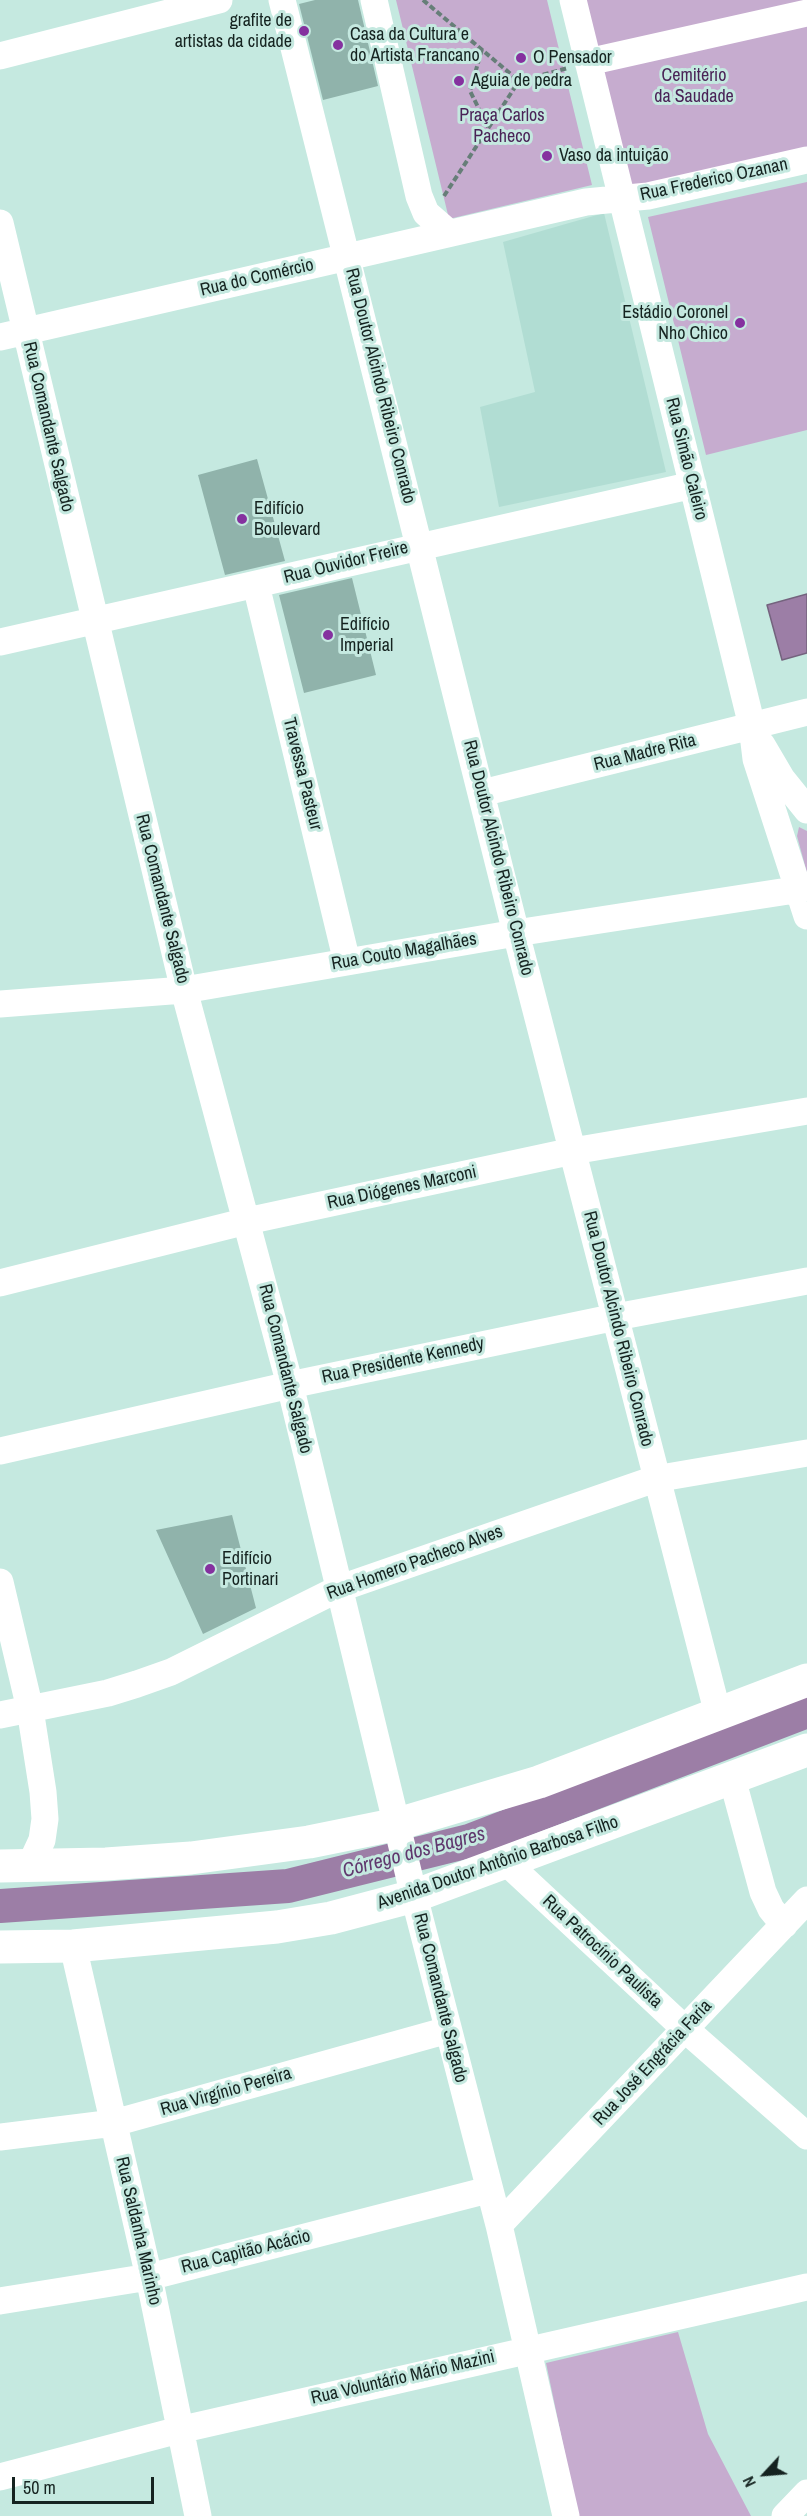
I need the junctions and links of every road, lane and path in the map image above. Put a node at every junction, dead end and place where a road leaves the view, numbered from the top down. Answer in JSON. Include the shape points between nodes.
{"nodes":[{"id":1,"x":219,"y":0,"type":"edge"},
{"id":2,"x":282,"y":0,"type":"edge"},
{"id":3,"x":374,"y":0,"type":"edge"},
{"id":4,"x":423,"y":0,"type":"edge"},
{"id":5,"x":573,"y":0,"type":"edge"},
{"id":6,"x":807,"y":13,"type":"edge"},
{"id":7,"x":482,"y":50,"type":"junction"},
{"id":8,"x":0,"y":56,"type":"edge"},
{"id":9,"x":588,"y":62,"type":"junction"},
{"id":10,"x":519,"y":81,"type":"junction"},
{"id":11,"x":488,"y":128,"type":"junction"},
{"id":12,"x":807,"y":160,"type":"edge"},
{"id":13,"x":443,"y":196,"type":"dead end"},
{"id":14,"x":620,"y":198,"type":"junction"},
{"id":15,"x":0,"y":223,"type":"edge"},
{"id":16,"x":449,"y":233,"type":"junction"},
{"id":17,"x":348,"y":258,"type":"junction"},
{"id":18,"x":13,"y":334,"type":"edge"},
{"id":19,"x":693,"y":485,"type":"junction"},
{"id":20,"x":420,"y":545,"type":"junction"},
{"id":21,"x":256,"y":585,"type":"junction"},
{"id":22,"x":94,"y":621,"type":"junction"},
{"id":23,"x":0,"y":642,"type":"edge"},
{"id":24,"x":807,"y":712,"type":"edge"},
{"id":25,"x":752,"y":726,"type":"junction"},
{"id":26,"x":482,"y":793,"type":"junction"},
{"id":27,"x":807,"y":810,"type":"edge"},
{"id":28,"x":802,"y":889,"type":"edge"},
{"id":29,"x":807,"y":916,"type":"edge"},
{"id":30,"x":516,"y":933,"type":"junction"},
{"id":31,"x":347,"y":962,"type":"junction"},
{"id":32,"x":184,"y":990,"type":"junction"},
{"id":33,"x":0,"y":1004,"type":"edge"},
{"id":34,"x":807,"y":1112,"type":"edge"},
{"id":35,"x":573,"y":1151,"type":"junction"},
{"id":36,"x":247,"y":1221,"type":"junction"},
{"id":37,"x":807,"y":1281,"type":"edge"},
{"id":38,"x":0,"y":1283,"type":"edge"},
{"id":39,"x":616,"y":1317,"type":"junction"},
{"id":40,"x":290,"y":1385,"type":"junction"},
{"id":41,"x":0,"y":1450,"type":"edge"},
{"id":42,"x":807,"y":1453,"type":"edge"},
{"id":43,"x":655,"y":1479,"type":"junction"},
{"id":44,"x":0,"y":1582,"type":"edge"},
{"id":45,"x":338,"y":1589,"type":"junction"},
{"id":46,"x":4,"y":1616,"type":"edge"},
{"id":47,"x":807,"y":1680,"type":"edge"},
{"id":48,"x":30,"y":1709,"type":"junction"},
{"id":49,"x":718,"y":1714,"type":"junction"},
{"id":50,"x":0,"y":1715,"type":"edge"},
{"id":51,"x":807,"y":1750,"type":"edge"},
{"id":52,"x":732,"y":1778,"type":"junction"},
{"id":53,"x":399,"y":1831,"type":"junction"},
{"id":54,"x":507,"y":1863,"type":"junction"},
{"id":55,"x":15,"y":1866,"type":"edge"},
{"id":56,"x":412,"y":1886,"type":"junction"},
{"id":57,"x":807,"y":1900,"type":"edge"},
{"id":58,"x":784,"y":1924,"type":"junction"},
{"id":59,"x":73,"y":1946,"type":"junction"},
{"id":60,"x":0,"y":1947,"type":"edge"},
{"id":61,"x":685,"y":2029,"type":"junction"},
{"id":62,"x":448,"y":2030,"type":"junction"},
{"id":63,"x":114,"y":2123,"type":"junction"},
{"id":64,"x":807,"y":2136,"type":"edge"},
{"id":65,"x":0,"y":2137,"type":"edge"},
{"id":66,"x":488,"y":2190,"type":"junction"},
{"id":67,"x":499,"y":2225,"type":"junction"},
{"id":68,"x":149,"y":2277,"type":"junction"},
{"id":69,"x":807,"y":2287,"type":"edge"},
{"id":70,"x":0,"y":2301,"type":"edge"},
{"id":71,"x":529,"y":2349,"type":"junction"},
{"id":72,"x":179,"y":2430,"type":"junction"},
{"id":73,"x":0,"y":2476,"type":"edge"},
{"id":74,"x":807,"y":2493,"type":"edge"},
{"id":75,"x":198,"y":2516,"type":"edge"},
{"id":76,"x":566,"y":2516,"type":"edge"},
{"id":77,"x":785,"y":2516,"type":"edge"}],
"edges":[{"from":1,"to":8,"type":"street"},
{"from":2,"to":17,"type":"street","name":"Rua Doutor Alcindo Ribeiro Conrado"},
{"from":3,"to":16,"type":"street","via":[[419,196],[426,213]]},
{"from":4,"to":7,"type":"path"},
{"from":5,"to":9,"type":"street","name":"Rua Simão Caleiro"},
{"from":6,"to":9,"type":"street"},
{"from":7,"to":10,"type":"path"},
{"from":7,"to":11,"type":"path","via":[[470,91]]},
{"from":9,"to":10,"type":"path"},
{"from":9,"to":14,"type":"street","name":"Rua Simão Caleiro"},
{"from":10,"to":11,"type":"path"},
{"from":11,"to":13,"type":"path"},
{"from":12,"to":14,"type":"street","name":"Rua Frederico Ozanan","via":[[648,196]]},
{"from":14,"to":16,"type":"street","name":"Rua do Comércio"},
{"from":14,"to":19,"type":"street","name":"Rua Simão Caleiro"},
{"from":15,"to":18,"type":"street","name":"Rua Comandante Salgado"},
{"from":16,"to":17,"type":"street","name":"Rua do Comércio"},
{"from":17,"to":18,"type":"street","name":"Rua do Comércio"},
{"from":17,"to":20,"type":"street","name":"Rua Doutor Alcindo Ribeiro Conrado"},
{"from":18,"to":22,"type":"street","name":"Rua Comandante Salgado"},
{"from":19,"to":20,"type":"street","name":"Rua Ouvidor Freire"},
{"from":19,"to":25,"type":"street","name":"Rua Simão Caleiro"},
{"from":20,"to":21,"type":"street","name":"Rua Ouvidor Freire"},
{"from":20,"to":26,"type":"street","name":"Rua Doutor Alcindo Ribeiro Conrado"},
{"from":21,"to":22,"type":"street","name":"Rua Ouvidor Freire"},
{"from":21,"to":31,"type":"street","name":"Travessa Pasteur"},
{"from":22,"to":23,"type":"street","name":"Rua Ouvidor Freire"},
{"from":22,"to":32,"type":"street","name":"Rua Comandante Salgado"},
{"from":24,"to":25,"type":"street","name":"Rua Madre Rita"},
{"from":25,"to":26,"type":"street","name":"Rua Madre Rita"},
{"from":25,"to":27,"type":"street","via":[[782,779]]},
{"from":25,"to":28,"type":"street","name":"Rua Simão Caleiro","via":[[756,759]]},
{"from":26,"to":30,"type":"street","name":"Rua Doutor Alcindo Ribeiro Conrado"},
{"from":28,"to":29,"type":"street","name":"Rua Simão Caleiro"},
{"from":28,"to":30,"type":"street","name":"Rua Couto Magalhães"},
{"from":30,"to":31,"type":"street","name":"Rua Couto Magalhães"},
{"from":30,"to":35,"type":"street","name":"Rua Doutor Alcindo Ribeiro Conrado"},
{"from":31,"to":32,"type":"street","name":"Rua Couto Magalhães"},
{"from":32,"to":33,"type":"street","name":"Rua Couto Magalhães"},
{"from":32,"to":36,"type":"street","name":"Rua Comandante Salgado"},
{"from":34,"to":35,"type":"street","name":"Rua Diógenes Marconi"},
{"from":35,"to":36,"type":"street","name":"Rua Diógenes Marconi"},
{"from":35,"to":39,"type":"street","name":"Rua Doutor Alcindo Ribeiro Conrado"},
{"from":36,"to":38,"type":"street","name":"Rua Diógenes Marconi"},
{"from":36,"to":40,"type":"street","name":"Rua Comandante Salgado"},
{"from":37,"to":39,"type":"street","name":"Rua Presidente Kennedy"},
{"from":39,"to":40,"type":"street","name":"Rua Presidente Kennedy"},
{"from":39,"to":43,"type":"street","name":"Rua Doutor Alcindo Ribeiro Conrado"},
{"from":40,"to":41,"type":"street","name":"Rua Presidente Kennedy"},
{"from":40,"to":45,"type":"street","name":"Rua Comandante Salgado"},
{"from":42,"to":43,"type":"street","name":"Rua Homero Pacheco Alves"},
{"from":43,"to":45,"type":"street","name":"Rua Homero Pacheco Alves"},
{"from":43,"to":49,"type":"street","name":"Rua Doutor Alcindo Ribeiro Conrado"},
{"from":44,"to":46,"type":"street"},
{"from":45,"to":48,"type":"street","name":"Rua Homero Pacheco Alves","via":[[171,1672],[108,1693]]},
{"from":45,"to":53,"type":"street","name":"Rua Comandante Salgado"},
{"from":46,"to":48,"type":"street"},
{"from":47,"to":49,"type":"main road"},
{"from":48,"to":50,"type":"street","name":"Rua Homero Pacheco Alves"},
{"from":48,"to":55,"type":"street","via":[[45,1819],[42,1840]]},
{"from":49,"to":53,"type":"main road"},
{"from":51,"to":52,"type":"main road","name":"Avenida Doutor Antônio Barbosa Filho"},
{"from":52,"to":54,"type":"main road","name":"Avenida Doutor Antônio Barbosa Filho"},
{"from":52,"to":58,"type":"street","via":[[763,1892]]},
{"from":53,"to":55,"type":"main road","via":[[191,1858]]},
{"from":53,"to":56,"type":"street","name":"Rua Comandante Salgado"},
{"from":54,"to":56,"type":"main road","name":"Avenida Doutor Antônio Barbosa Filho"},
{"from":54,"to":61,"type":"street","name":"Rua Patrocínio Paulista"},
{"from":56,"to":59,"type":"main road","name":"Avenida Doutor Antônio Barbosa Filho","via":[[331,1918],[277,1927]]},
{"from":56,"to":62,"type":"street","name":"Rua Comandante Salgado"},
{"from":57,"to":58,"type":"street","name":"Rua José Engrácia Faria"},
{"from":58,"to":61,"type":"street","name":"Rua José Engrácia Faria"},
{"from":59,"to":60,"type":"main road","name":"Avenida Doutor Antônio Barbosa Filho"},
{"from":59,"to":63,"type":"street","name":"Rua Saldanha Marinho"},
{"from":61,"to":64,"type":"street","name":"Rua Patrocínio Paulista"},
{"from":61,"to":67,"type":"street","name":"Rua José Engrácia Faria"},
{"from":62,"to":63,"type":"street","name":"Rua Virgínio Pereira"},
{"from":62,"to":66,"type":"street","name":"Rua Comandante Salgado"},
{"from":63,"to":65,"type":"street","name":"Rua Virgínio Pereira"},
{"from":63,"to":68,"type":"street","name":"Rua Saldanha Marinho"},
{"from":66,"to":67,"type":"street","name":"Rua Comandante Salgado"},
{"from":66,"to":68,"type":"street","name":"Rua Capitão Acácio"},
{"from":67,"to":71,"type":"street","name":"Rua Comandante Salgado"},
{"from":68,"to":70,"type":"street","name":"Rua Capitão Acácio"},
{"from":68,"to":72,"type":"street","name":"Rua Saldanha Marinho"},
{"from":69,"to":71,"type":"street","name":"Rua Voluntário Mário Mazini"},
{"from":71,"to":72,"type":"street","name":"Rua Voluntário Mário Mazini"},
{"from":71,"to":76,"type":"street","name":"Rua Comandante Salgado"},
{"from":72,"to":73,"type":"street","name":"Rua Voluntário Mário Mazini"},
{"from":72,"to":75,"type":"street","name":"Rua Saldanha Marinho"},
{"from":74,"to":77,"type":"street"}]}
